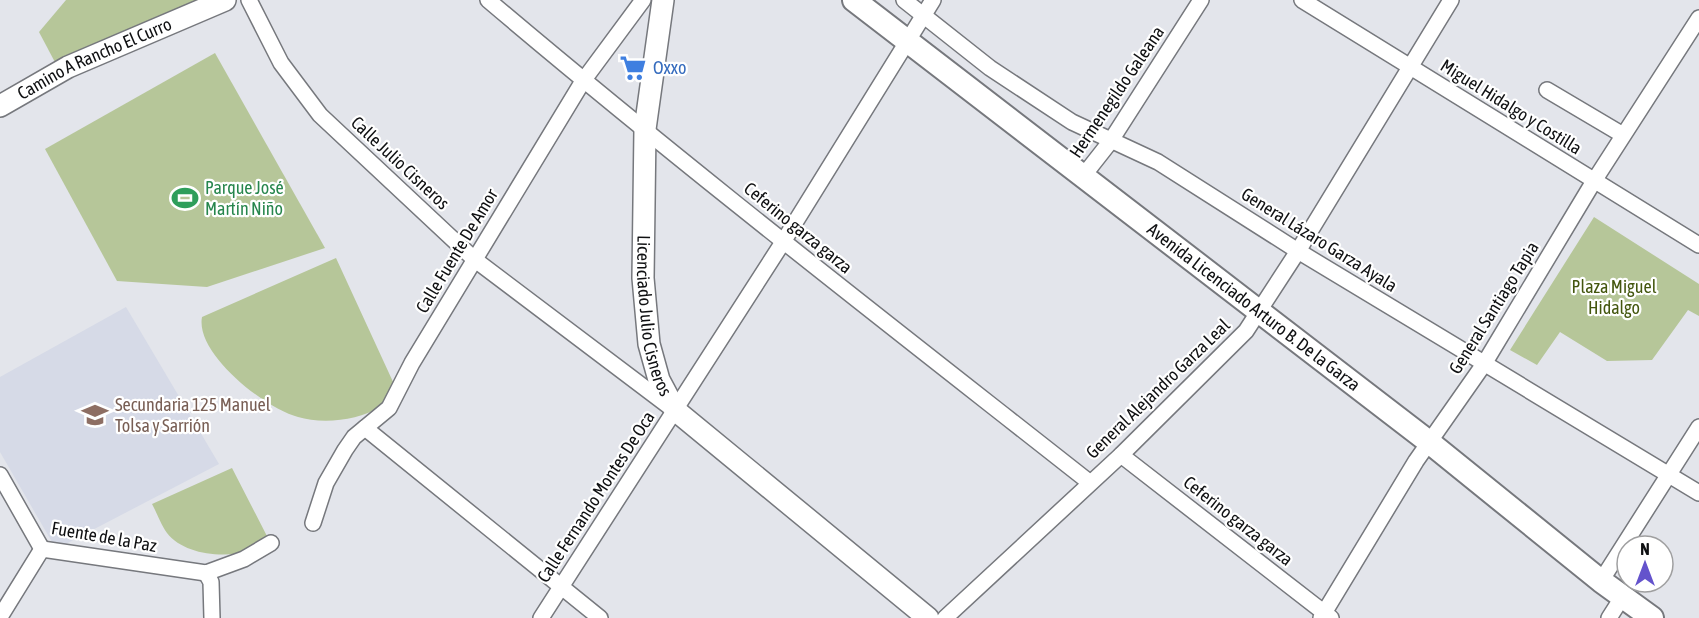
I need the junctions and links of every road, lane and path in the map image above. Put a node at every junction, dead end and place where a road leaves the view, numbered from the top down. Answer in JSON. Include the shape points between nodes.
{"nodes":[{"id":1,"x":225,"y":0,"type":"edge"},
{"id":2,"x":249,"y":0,"type":"edge"},
{"id":3,"x":488,"y":0,"type":"edge"},
{"id":4,"x":643,"y":0,"type":"edge"},
{"id":5,"x":663,"y":0,"type":"edge"},
{"id":6,"x":854,"y":0,"type":"edge"},
{"id":7,"x":903,"y":0,"type":"edge"},
{"id":8,"x":933,"y":0,"type":"edge"},
{"id":9,"x":1201,"y":0,"type":"edge"},
{"id":10,"x":1302,"y":0,"type":"edge"},
{"id":11,"x":1451,"y":0,"type":"edge"},
{"id":12,"x":923,"y":16,"type":"junction"},
{"id":13,"x":1699,"y":18,"type":"edge"},
{"id":14,"x":907,"y":41,"type":"junction"},
{"id":15,"x":1409,"y":67,"type":"junction"},
{"id":16,"x":583,"y":81,"type":"junction"},
{"id":17,"x":1547,"y":90,"type":"dead end"},
{"id":18,"x":0,"y":106,"type":"edge"},
{"id":19,"x":645,"y":129,"type":"junction"},
{"id":20,"x":1623,"y":135,"type":"junction"},
{"id":21,"x":1110,"y":142,"type":"junction"},
{"id":22,"x":1084,"y":175,"type":"junction"},
{"id":23,"x":1594,"y":181,"type":"junction"},
{"id":24,"x":783,"y":242,"type":"junction"},
{"id":25,"x":1699,"y":245,"type":"edge"},
{"id":26,"x":1298,"y":251,"type":"junction"},
{"id":27,"x":474,"y":259,"type":"junction"},
{"id":28,"x":1259,"y":312,"type":"junction"},
{"id":29,"x":1484,"y":364,"type":"junction"},
{"id":30,"x":675,"y":410,"type":"junction"},
{"id":31,"x":1699,"y":427,"type":"edge"},
{"id":32,"x":365,"y":428,"type":"junction"},
{"id":33,"x":1429,"y":442,"type":"junction"},
{"id":34,"x":1121,"y":455,"type":"junction"},
{"id":35,"x":0,"y":475,"type":"edge"},
{"id":36,"x":1669,"y":475,"type":"junction"},
{"id":37,"x":1089,"y":482,"type":"junction"},
{"id":38,"x":1699,"y":493,"type":"edge"},
{"id":39,"x":313,"y":523,"type":"dead end"},
{"id":40,"x":271,"y":543,"type":"dead end"},
{"id":41,"x":42,"y":549,"type":"junction"},
{"id":42,"x":206,"y":573,"type":"junction"},
{"id":43,"x":1601,"y":582,"type":"junction"},
{"id":44,"x":561,"y":587,"type":"junction"},
{"id":45,"x":1623,"y":596,"type":"junction"},
{"id":46,"x":1326,"y":616,"type":"edge"},
{"id":47,"x":0,"y":617,"type":"edge"},
{"id":48,"x":212,"y":618,"type":"edge"},
{"id":49,"x":541,"y":618,"type":"edge"},
{"id":50,"x":600,"y":618,"type":"edge"},
{"id":51,"x":928,"y":618,"type":"edge"},
{"id":52,"x":945,"y":618,"type":"edge"},
{"id":53,"x":1609,"y":618,"type":"edge"},
{"id":54,"x":1652,"y":618,"type":"edge"}],
"edges":[{"from":1,"to":18,"type":"street","name":"Camino A Rancho El Curro","via":[[68,67]]},
{"from":2,"to":27,"type":"street","name":"Calle Julio Cisneros","via":[[281,63],[320,116]]},
{"from":3,"to":16,"type":"street","name":"Ceferino garza garza"},
{"from":4,"to":16,"type":"street","name":"Calle Fuente De Amor"},
{"from":5,"to":19,"type":"street","name":"Licenciado Julio Cisneros"},
{"from":6,"to":14,"type":"main road","name":"Avenida Licenciado Arturo B. De la Garza"},
{"from":7,"to":12,"type":"street","name":"General Lázaro Garza Ayala"},
{"from":8,"to":12,"type":"street","name":"Calle Fernando Montes De Oca"},
{"from":9,"to":21,"type":"street","name":"Hermenegildo Galeana"},
{"from":10,"to":15,"type":"street","name":"Miguel Hidalgo y Costilla"},
{"from":11,"to":15,"type":"street","name":"General Alejandro Garza Leal"},
{"from":12,"to":14,"type":"street","name":"Calle Fernando Montes De Oca"},
{"from":12,"to":21,"type":"street","name":"General Lázaro Garza Ayala","via":[[1040,103]]},
{"from":13,"to":20,"type":"street","name":"General Santiago Tapia"},
{"from":14,"to":22,"type":"main road","name":"Avenida Licenciado Arturo B. De la Garza"},
{"from":14,"to":24,"type":"street","name":"Calle Fernando Montes De Oca"},
{"from":15,"to":23,"type":"street","name":"Miguel Hidalgo y Costilla"},
{"from":15,"to":26,"type":"street","name":"General Alejandro Garza Leal"},
{"from":16,"to":19,"type":"street","name":"Ceferino garza garza"},
{"from":16,"to":27,"type":"street","name":"Calle Fuente De Amor"},
{"from":17,"to":20,"type":"street"},
{"from":19,"to":24,"type":"street","name":"Ceferino garza garza"},
{"from":19,"to":30,"type":"street","name":"Licenciado Julio Cisneros","via":[[643,278],[649,344],[659,380]]},
{"from":20,"to":23,"type":"street","name":"General Santiago Tapia"},
{"from":21,"to":22,"type":"street","name":"Hermenegildo Galeana"},
{"from":21,"to":26,"type":"street","name":"General Lázaro Garza Ayala","via":[[1158,162]]},
{"from":22,"to":28,"type":"main road","name":"Avenida Licenciado Arturo B. De la Garza"},
{"from":23,"to":25,"type":"street","name":"Miguel Hidalgo y Costilla"},
{"from":23,"to":29,"type":"street","name":"General Santiago Tapia"},
{"from":24,"to":30,"type":"street","name":"Calle Fernando Montes De Oca"},
{"from":24,"to":37,"type":"street","name":"Ceferino garza garza"},
{"from":26,"to":28,"type":"street","name":"General Alejandro Garza Leal"},
{"from":26,"to":29,"type":"street","name":"General Lázaro Garza Ayala"},
{"from":27,"to":30,"type":"street","name":"Calle Julio Cisneros"},
{"from":27,"to":32,"type":"street","name":"Calle Fuente De Amor","via":[[389,408]]},
{"from":28,"to":33,"type":"main road","name":"Avenida Licenciado Arturo B. De la Garza"},
{"from":28,"to":34,"type":"street","name":"General Alejandro Garza Leal","via":[[1246,331]]},
{"from":29,"to":33,"type":"street","name":"General Santiago Tapia"},
{"from":29,"to":36,"type":"street","name":"General Lázaro Garza Ayala"},
{"from":30,"to":44,"type":"street","name":"Calle Fernando Montes De Oca"},
{"from":30,"to":51,"type":"street","name":"Licenciado Julio Cisneros"},
{"from":31,"to":36,"type":"street"},
{"from":32,"to":39,"type":"street","name":"Calle Fuente De Amor","via":[[354,437],[326,483]]},
{"from":32,"to":44,"type":"street"},
{"from":33,"to":43,"type":"main road","name":"Avenida Licenciado Arturo B. De la Garza"},
{"from":33,"to":46,"type":"street","name":"General Santiago Tapia"},
{"from":34,"to":37,"type":"street","name":"General Alejandro Garza Leal"},
{"from":34,"to":46,"type":"street","name":"Ceferino garza garza"},
{"from":35,"to":41,"type":"street","name":"Fuente de la Paz"},
{"from":36,"to":38,"type":"street","name":"General Lázaro Garza Ayala"},
{"from":36,"to":43,"type":"street"},
{"from":37,"to":52,"type":"street","name":"General Alejandro Garza Leal"},
{"from":40,"to":42,"type":"street","via":[[244,559]]},
{"from":41,"to":42,"type":"street","name":"Fuente de la Paz"},
{"from":41,"to":47,"type":"street"},
{"from":42,"to":48,"type":"street","via":[[211,582]]},
{"from":43,"to":45,"type":"main road","name":"Avenida Licenciado Arturo B. De la Garza"},
{"from":44,"to":49,"type":"street","name":"Calle Fernando Montes De Oca"},
{"from":44,"to":50,"type":"street"},
{"from":45,"to":53,"type":"street"},
{"from":45,"to":54,"type":"main road","name":"Avenida Licenciado Arturo B. De la Garza"}]}
